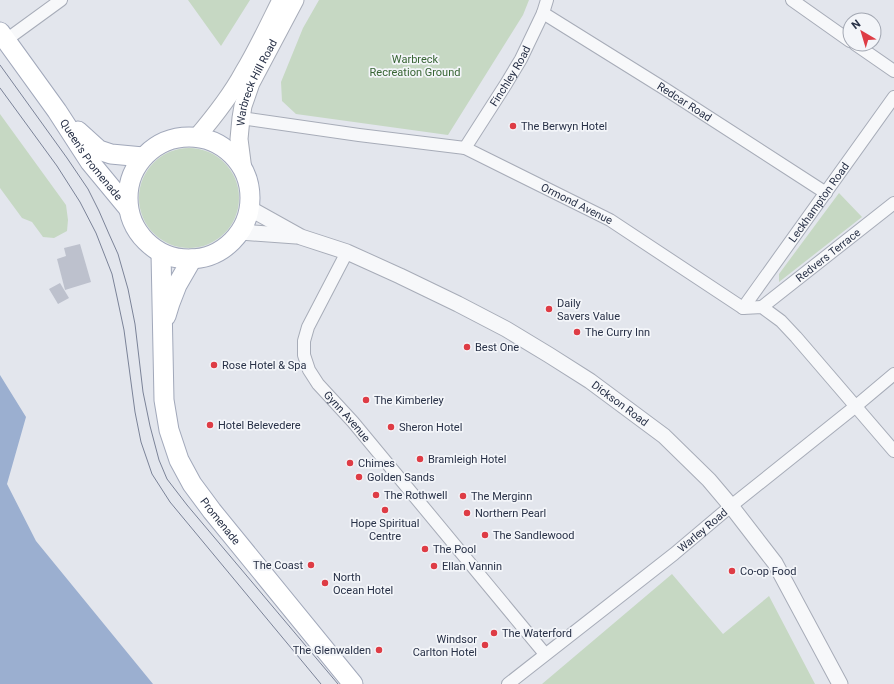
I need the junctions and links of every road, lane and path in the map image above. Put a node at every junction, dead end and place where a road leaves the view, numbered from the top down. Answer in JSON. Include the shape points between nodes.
{"nodes":[{"id":1,"x":61,"y":0,"type":"edge"},
{"id":2,"x":281,"y":0,"type":"edge"},
{"id":3,"x":295,"y":0,"type":"edge"},
{"id":4,"x":547,"y":0,"type":"edge"},
{"id":5,"x":792,"y":0,"type":"edge"},
{"id":6,"x":543,"y":13,"type":"junction"},
{"id":7,"x":842,"y":35,"type":"edge"},
{"id":8,"x":3,"y":36,"type":"edge"},
{"id":9,"x":867,"y":52,"type":"edge"},
{"id":10,"x":894,"y":71,"type":"edge"},
{"id":11,"x":894,"y":97,"type":"edge"},
{"id":12,"x":56,"y":111,"type":"junction"},
{"id":13,"x":241,"y":118,"type":"junction"},
{"id":14,"x":196,"y":138,"type":"junction"},
{"id":15,"x":465,"y":148,"type":"junction"},
{"id":16,"x":143,"y":157,"type":"junction"},
{"id":17,"x":243,"y":170,"type":"junction"},
{"id":18,"x":826,"y":193,"type":"junction"},
{"id":19,"x":894,"y":203,"type":"edge"},
{"id":20,"x":128,"y":208,"type":"junction"},
{"id":21,"x":249,"y":208,"type":"junction"},
{"id":22,"x":240,"y":232,"type":"junction"},
{"id":23,"x":301,"y":236,"type":"junction"},
{"id":24,"x":347,"y":252,"type":"junction"},
{"id":25,"x":161,"y":253,"type":"junction"},
{"id":26,"x":192,"y":259,"type":"junction"},
{"id":27,"x":762,"y":307,"type":"junction"},
{"id":28,"x":743,"y":308,"type":"junction"},
{"id":29,"x":163,"y":326,"type":"junction"},
{"id":30,"x":894,"y":374,"type":"edge"},
{"id":31,"x":856,"y":406,"type":"junction"},
{"id":32,"x":894,"y":452,"type":"edge"},
{"id":33,"x":731,"y":506,"type":"junction"},
{"id":34,"x":545,"y":654,"type":"junction"},
{"id":35,"x":353,"y":684,"type":"edge"},
{"id":36,"x":508,"y":684,"type":"edge"},
{"id":37,"x":840,"y":684,"type":"edge"}],
"edges":[{"from":1,"to":8,"type":"street"},
{"from":2,"to":14,"type":"main road","name":"Warbreck Hill Road","via":[[243,74]]},
{"from":3,"to":13,"type":"main road","name":"Warbreck Hill Road","via":[[251,83]]},
{"from":4,"to":6,"type":"street","name":"Finchley Road"},
{"from":5,"to":7,"type":"street"},
{"from":6,"to":15,"type":"street","name":"Finchley Road","via":[[521,59]]},
{"from":6,"to":18,"type":"street","name":"Redcar Road"},
{"from":8,"to":12,"type":"main road","name":"Queen's Promenade"},
{"from":9,"to":10,"type":"street"},
{"from":11,"to":18,"type":"street","name":"Leckhampton Road"},
{"from":12,"to":16,"type":"main road","name":"Queen's Promenade","via":[[99,150],[111,154]]},
{"from":12,"to":20,"type":"main road","name":"Queen's Promenade","via":[[90,162]]},
{"from":13,"to":15,"type":"street","name":"Ormond Avenue"},
{"from":13,"to":17,"type":"main road","name":"Warbreck Hill Road","via":[[239,139]]},
{"from":14,"to":16,"type":"main road","via":[[167,141]]},
{"from":14,"to":17,"type":"main road","via":[[212,142],[226,150]]},
{"from":15,"to":28,"type":"street","name":"Ormond Avenue","via":[[610,220]]},
{"from":16,"to":20,"type":"main road","via":[[133,172],[128,190]]},
{"from":17,"to":21,"type":"main road","via":[[249,189]]},
{"from":18,"to":28,"type":"street","name":"Leckhampton Road"},
{"from":19,"to":27,"type":"street","name":"Redvers Terrace"},
{"from":20,"to":25,"type":"main road","via":[[134,227],[146,242]]},
{"from":21,"to":22,"type":"main road"},
{"from":21,"to":23,"type":"street","name":"Dickson Road"},
{"from":22,"to":23,"type":"street","name":"Dickson Road"},
{"from":22,"to":26,"type":"main road","via":[[219,252]]},
{"from":23,"to":24,"type":"street","name":"Dickson Road"},
{"from":24,"to":33,"type":"street","name":"Dickson Road","via":[[506,329],[578,374],[664,436],[709,480]]},
{"from":24,"to":34,"type":"street","name":"Gynn Avenue","via":[[308,327],[304,341],[308,370]]},
{"from":25,"to":26,"type":"main road","via":[[176,258]]},
{"from":25,"to":29,"type":"main road","name":"Promenade"},
{"from":26,"to":29,"type":"main road","name":"Promenade","via":[[177,285]]},
{"from":27,"to":28,"type":"street"},
{"from":27,"to":31,"type":"street","via":[[781,321]]},
{"from":29,"to":35,"type":"main road","name":"Promenade","via":[[164,400],[169,430],[179,460],[192,484],[212,511]]},
{"from":30,"to":31,"type":"street","name":"Warley Road"},
{"from":31,"to":32,"type":"street"},
{"from":31,"to":33,"type":"street","name":"Warley Road"},
{"from":33,"to":34,"type":"street","name":"Warley Road","via":[[674,554]]},
{"from":33,"to":37,"type":"street","name":"Dickson Road","via":[[775,563]]},
{"from":34,"to":36,"type":"street","name":"Warley Road"}]}
